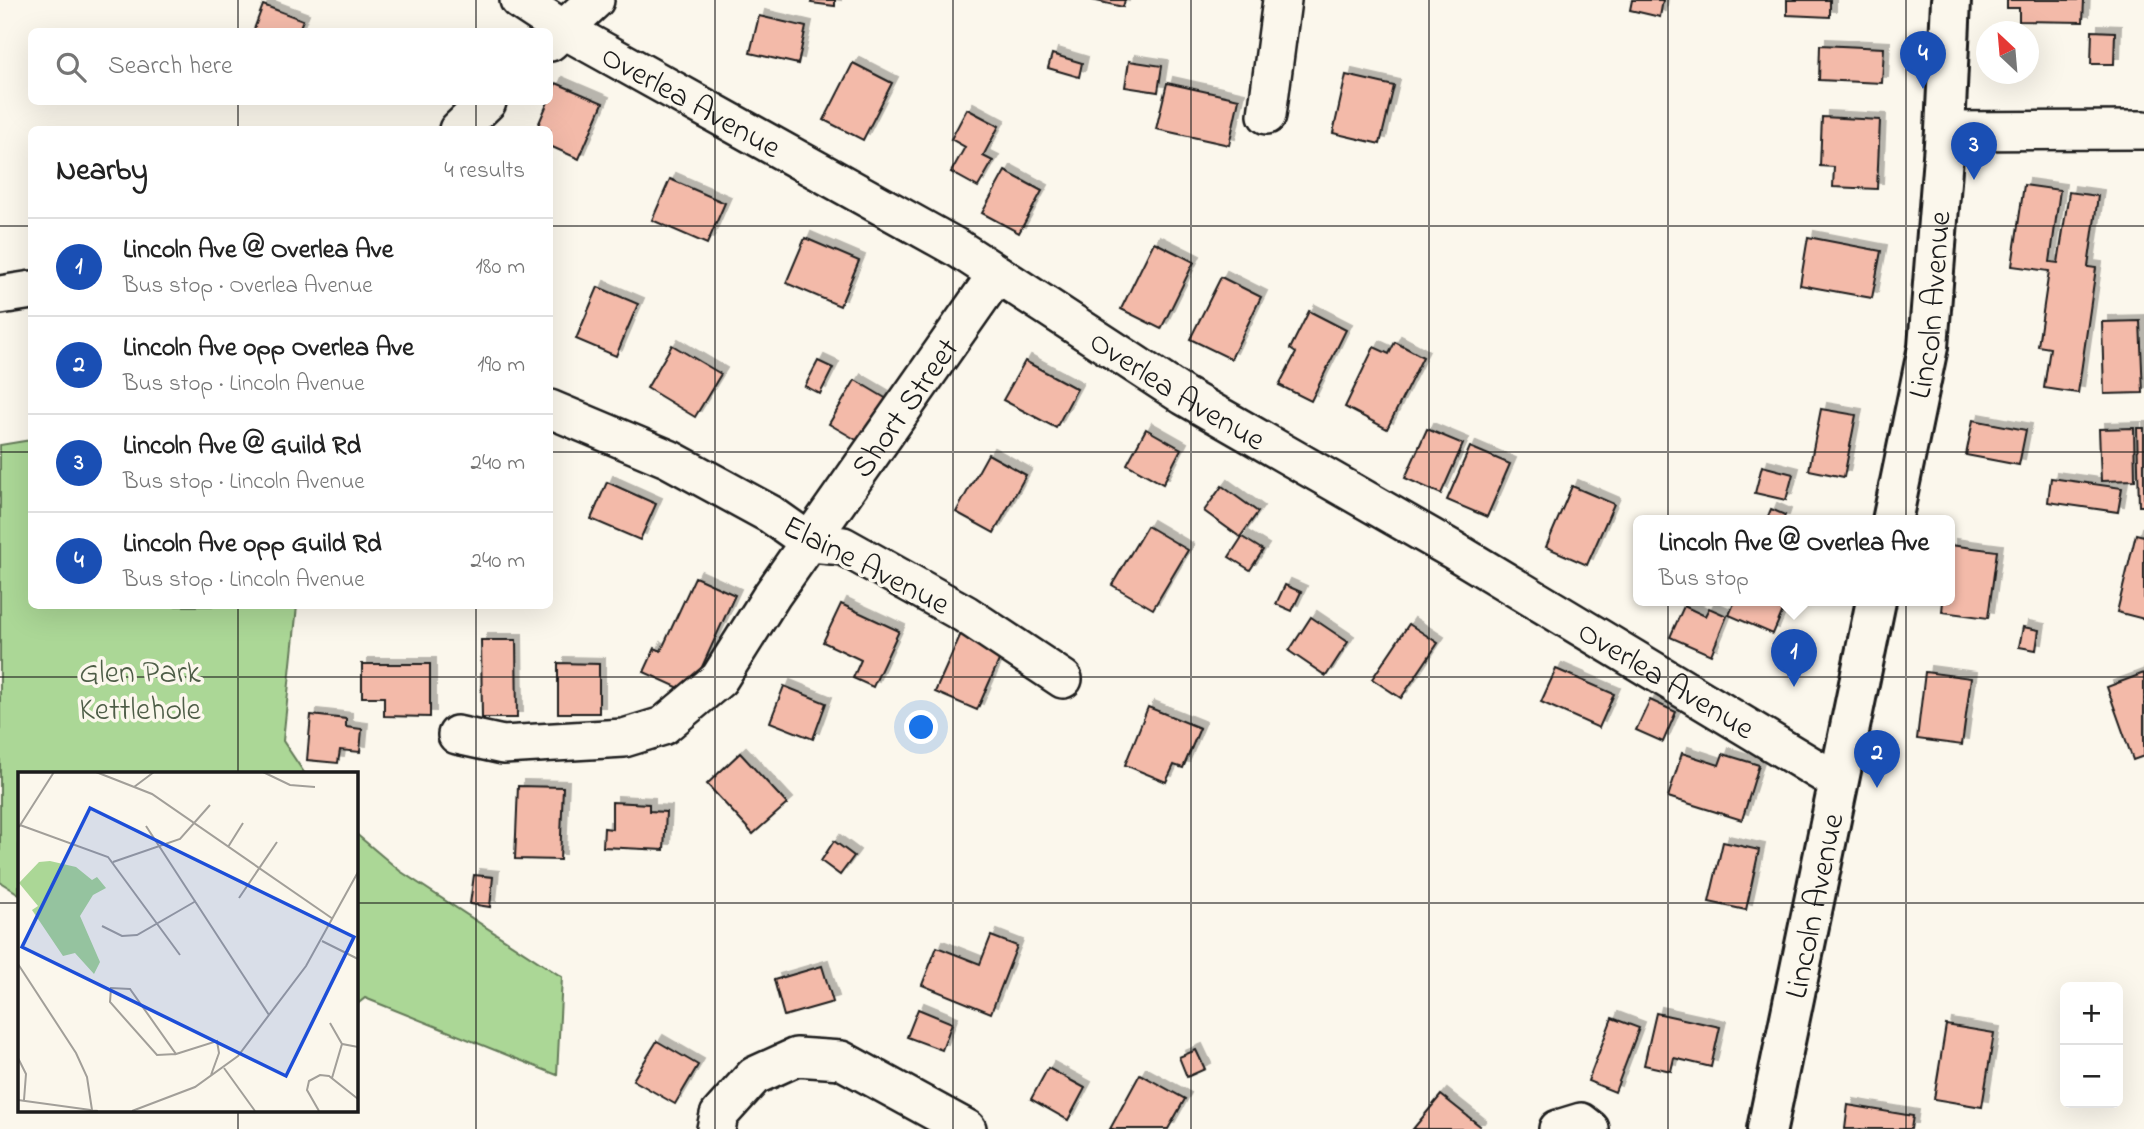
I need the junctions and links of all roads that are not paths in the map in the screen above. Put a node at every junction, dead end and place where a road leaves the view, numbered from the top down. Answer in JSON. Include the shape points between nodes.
{"nodes":[{"id":1,"x":519,"y":0,"type":"edge"},
{"id":2,"x":596,"y":0,"type":"edge"},
{"id":3,"x":1282,"y":0,"type":"edge"},
{"id":4,"x":1951,"y":0,"type":"edge"},
{"id":5,"x":548,"y":28,"type":"edge"},
{"id":6,"x":556,"y":36,"type":"edge"},
{"id":7,"x":484,"y":105,"type":"edge"},
{"id":8,"x":1267,"y":115,"type":"dead end"},
{"id":9,"x":462,"y":126,"type":"edge"},
{"id":10,"x":2144,"y":130,"type":"edge"},
{"id":11,"x":1945,"y":131,"type":"junction"},
{"id":12,"x":997,"y":274,"type":"junction"},
{"id":13,"x":28,"y":291,"type":"edge"},
{"id":14,"x":0,"y":295,"type":"edge"},
{"id":15,"x":553,"y":410,"type":"edge"},
{"id":16,"x":1893,"y":515,"type":"edge"},
{"id":17,"x":811,"y":543,"type":"junction"},
{"id":18,"x":1875,"y":606,"type":"edge"},
{"id":19,"x":1063,"y":678,"type":"dead end"},
{"id":20,"x":457,"y":735,"type":"dead end"},
{"id":21,"x":1838,"y":782,"type":"junction"},
{"id":22,"x":716,"y":1129,"type":"edge"},
{"id":23,"x":967,"y":1129,"type":"edge"},
{"id":24,"x":1558,"y":1129,"type":"edge"},
{"id":25,"x":1590,"y":1129,"type":"edge"},
{"id":26,"x":1767,"y":1129,"type":"edge"}],
"edges":[{"from":1,"to":5,"type":"street","name":"Overlea Avenue"},
{"from":2,"to":6,"type":"street"},
{"from":3,"to":8,"type":"street"},
{"from":4,"to":11,"type":"main road","name":"Lincoln Avenue"},
{"from":6,"to":12,"type":"street","name":"Overlea Avenue","via":[[959,249]]},
{"from":7,"to":9,"type":"street"},
{"from":10,"to":11,"type":"street"},
{"from":11,"to":16,"type":"main road","name":"Lincoln Avenue","via":[[1928,347]]},
{"from":12,"to":17,"type":"street","name":"Short Street"},
{"from":12,"to":21,"type":"street","name":"Overlea Avenue","via":[[1184,396],[1453,550]]},
{"from":13,"to":14,"type":"street"},
{"from":15,"to":17,"type":"street","name":"Elaine Avenue","via":[[668,459],[770,514]]},
{"from":17,"to":19,"type":"street","name":"Elaine Avenue","via":[[843,546],[965,614]]},
{"from":17,"to":20,"type":"street","name":"Short Street","via":[[719,679],[663,726],[624,738],[503,745]]},
{"from":18,"to":21,"type":"main road","name":"Lincoln Avenue"},
{"from":21,"to":26,"type":"main road","name":"Lincoln Avenue"},
{"from":22,"to":23,"type":"street","via":[[719,1115],[754,1076],[796,1057],[841,1060]]},
{"from":24,"to":25,"type":"street","via":[[1581,1122]]}]}
